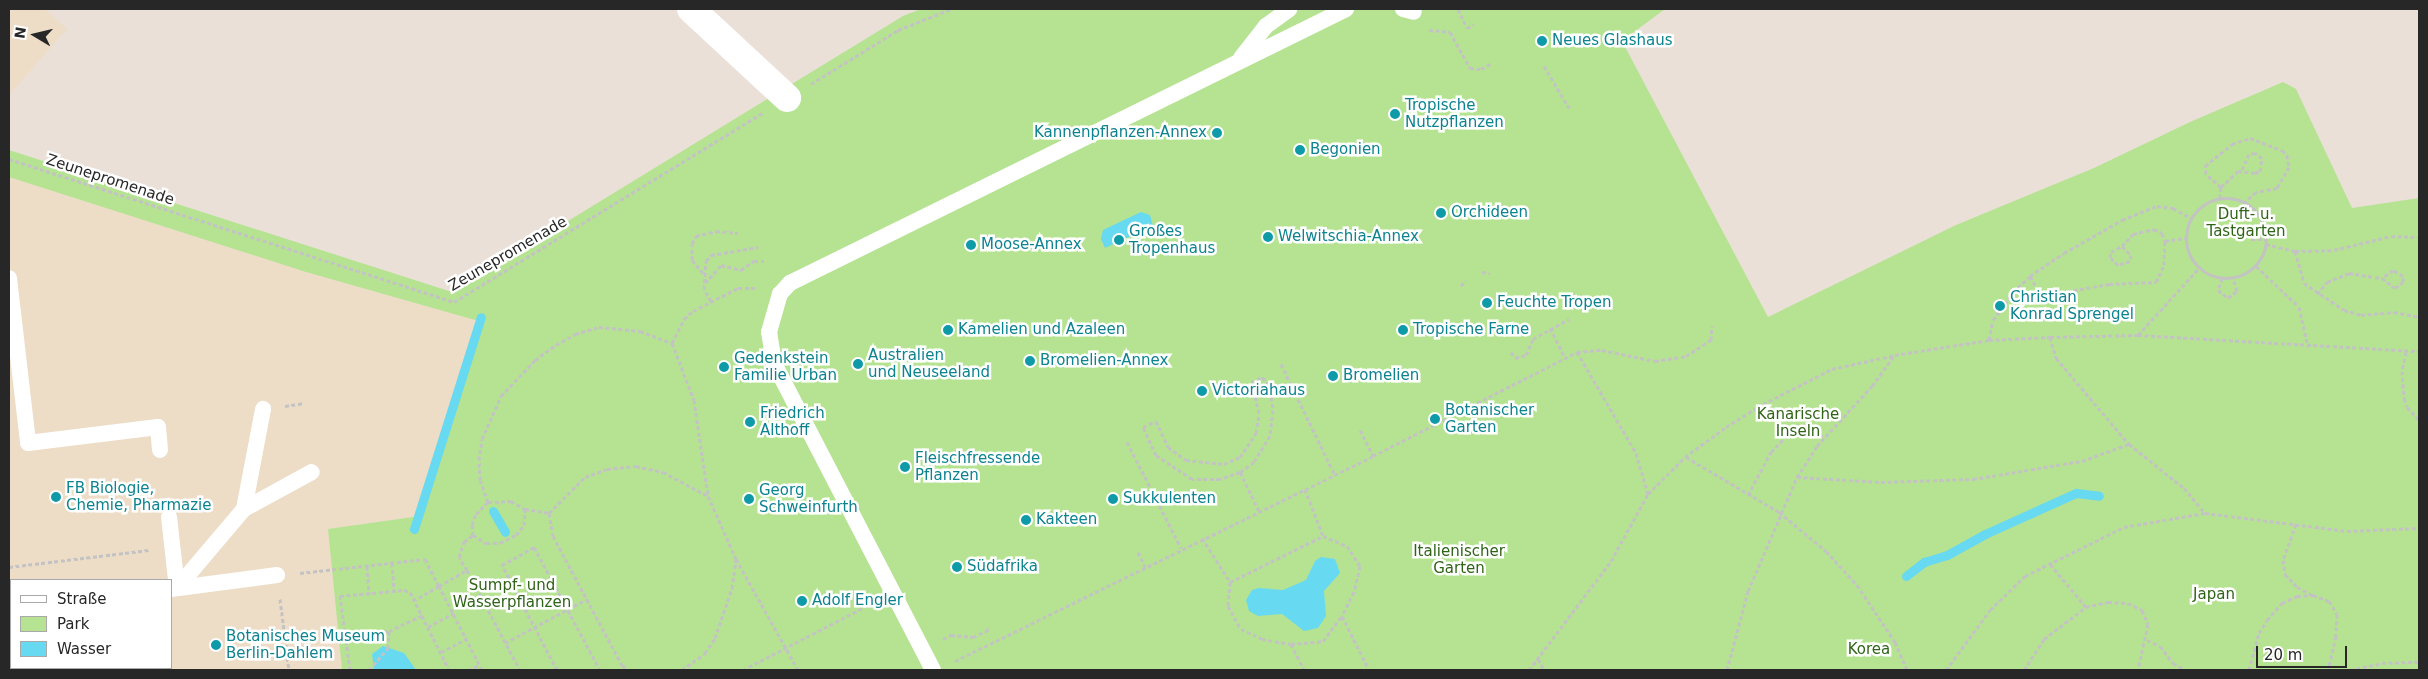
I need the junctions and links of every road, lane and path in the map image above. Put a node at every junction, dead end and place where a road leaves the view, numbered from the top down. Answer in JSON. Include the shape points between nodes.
{"nodes":[{"id":1,"x":691,"y":9,"type":"edge"},
{"id":2,"x":951,"y":9,"type":"edge"},
{"id":3,"x":1289,"y":9,"type":"edge"},
{"id":4,"x":1346,"y":9,"type":"edge"},
{"id":5,"x":1458,"y":9,"type":"edge"},
{"id":6,"x":1474,"y":24,"type":"dead end"},
{"id":7,"x":1423,"y":29,"type":"dead end"},
{"id":8,"x":1238,"y":62,"type":"junction"},
{"id":9,"x":1492,"y":63,"type":"dead end"},
{"id":10,"x":1544,"y":66,"type":"dead end"},
{"id":11,"x":787,"y":98,"type":"junction"},
{"id":12,"x":1569,"y":108,"type":"dead end"},
{"id":13,"x":9,"y":159,"type":"edge"},
{"id":14,"x":2242,"y":170,"type":"junction"},
{"id":15,"x":2221,"y":187,"type":"junction"},
{"id":16,"x":2220,"y":198,"type":"junction"},
{"id":17,"x":2245,"y":202,"type":"junction"},
{"id":18,"x":2191,"y":218,"type":"junction"},
{"id":19,"x":738,"y":234,"type":"dead end"},
{"id":20,"x":2419,"y":237,"type":"edge"},
{"id":21,"x":2186,"y":238,"type":"junction"},
{"id":22,"x":2251,"y":239,"type":"dead end"},
{"id":23,"x":2266,"y":239,"type":"junction"},
{"id":24,"x":2166,"y":241,"type":"junction"},
{"id":25,"x":2266,"y":244,"type":"junction"},
{"id":26,"x":2122,"y":246,"type":"junction"},
{"id":27,"x":758,"y":247,"type":"dead end"},
{"id":28,"x":2295,"y":251,"type":"junction"},
{"id":29,"x":766,"y":260,"type":"dead end"},
{"id":30,"x":2256,"y":266,"type":"junction"},
{"id":31,"x":2199,"y":268,"type":"junction"},
{"id":32,"x":1482,"y":272,"type":"dead end"},
{"id":33,"x":703,"y":273,"type":"junction"},
{"id":34,"x":1490,"y":273,"type":"dead end"},
{"id":35,"x":2030,"y":276,"type":"junction"},
{"id":36,"x":9,"y":278,"type":"edge"},
{"id":37,"x":2222,"y":278,"type":"junction"},
{"id":38,"x":2233,"y":278,"type":"junction"},
{"id":39,"x":2382,"y":278,"type":"junction"},
{"id":40,"x":1465,"y":280,"type":"dead end"},
{"id":41,"x":704,"y":284,"type":"junction"},
{"id":42,"x":1461,"y":286,"type":"dead end"},
{"id":43,"x":762,"y":290,"type":"dead end"},
{"id":44,"x":2317,"y":294,"type":"junction"},
{"id":45,"x":711,"y":301,"type":"junction"},
{"id":46,"x":2419,"y":317,"type":"edge"},
{"id":47,"x":1569,"y":319,"type":"dead end"},
{"id":48,"x":1712,"y":326,"type":"dead end"},
{"id":49,"x":1550,"y":328,"type":"junction"},
{"id":50,"x":2138,"y":336,"type":"junction"},
{"id":51,"x":2050,"y":337,"type":"junction"},
{"id":52,"x":1989,"y":340,"type":"junction"},
{"id":53,"x":672,"y":344,"type":"junction"},
{"id":54,"x":2308,"y":348,"type":"junction"},
{"id":55,"x":2406,"y":351,"type":"junction"},
{"id":56,"x":2419,"y":351,"type":"edge"},
{"id":57,"x":1511,"y":352,"type":"dead end"},
{"id":58,"x":1577,"y":352,"type":"junction"},
{"id":59,"x":1895,"y":355,"type":"junction"},
{"id":60,"x":1565,"y":357,"type":"junction"},
{"id":61,"x":1281,"y":364,"type":"dead end"},
{"id":62,"x":262,"y":409,"type":"dead end"},
{"id":63,"x":2419,"y":420,"type":"edge"},
{"id":64,"x":1360,"y":430,"type":"dead end"},
{"id":65,"x":1824,"y":438,"type":"junction"},
{"id":66,"x":1127,"y":442,"type":"dead end"},
{"id":67,"x":2129,"y":444,"type":"junction"},
{"id":68,"x":160,"y":450,"type":"dead end"},
{"id":69,"x":1373,"y":456,"type":"junction"},
{"id":70,"x":1686,"y":457,"type":"junction"},
{"id":71,"x":312,"y":472,"type":"dead end"},
{"id":72,"x":1240,"y":472,"type":"junction"},
{"id":73,"x":1335,"y":475,"type":"junction"},
{"id":74,"x":1797,"y":477,"type":"junction"},
{"id":75,"x":1305,"y":489,"type":"junction"},
{"id":76,"x":1648,"y":494,"type":"junction"},
{"id":77,"x":1748,"y":495,"type":"junction"},
{"id":78,"x":708,"y":496,"type":"junction"},
{"id":79,"x":488,"y":502,"type":"junction"},
{"id":80,"x":244,"y":509,"type":"junction"},
{"id":81,"x":525,"y":509,"type":"junction"},
{"id":82,"x":1259,"y":510,"type":"junction"},
{"id":83,"x":1779,"y":512,"type":"junction"},
{"id":84,"x":548,"y":513,"type":"junction"},
{"id":85,"x":2205,"y":513,"type":"junction"},
{"id":86,"x":169,"y":517,"type":"dead end"},
{"id":87,"x":2296,"y":524,"type":"junction"},
{"id":88,"x":2419,"y":528,"type":"edge"},
{"id":89,"x":473,"y":536,"type":"junction"},
{"id":90,"x":1323,"y":536,"type":"junction"},
{"id":91,"x":1202,"y":538,"type":"junction"},
{"id":92,"x":172,"y":547,"type":"junction"},
{"id":93,"x":1181,"y":548,"type":"junction"},
{"id":94,"x":1138,"y":552,"type":"dead end"},
{"id":95,"x":736,"y":559,"type":"junction"},
{"id":96,"x":392,"y":563,"type":"junction"},
{"id":97,"x":2050,"y":564,"type":"junction"},
{"id":98,"x":367,"y":566,"type":"junction"},
{"id":99,"x":9,"y":568,"type":"edge"},
{"id":100,"x":1145,"y":568,"type":"junction"},
{"id":101,"x":467,"y":570,"type":"junction"},
{"id":102,"x":277,"y":576,"type":"junction"},
{"id":103,"x":1230,"y":582,"type":"junction"},
{"id":104,"x":439,"y":586,"type":"junction"},
{"id":105,"x":174,"y":588,"type":"edge"},
{"id":106,"x":394,"y":591,"type":"junction"},
{"id":107,"x":893,"y":593,"type":"junction"},
{"id":108,"x":369,"y":594,"type":"junction"},
{"id":109,"x":2313,"y":595,"type":"junction"},
{"id":110,"x":587,"y":599,"type":"junction"},
{"id":111,"x":415,"y":600,"type":"junction"},
{"id":112,"x":2086,"y":607,"type":"junction"},
{"id":113,"x":567,"y":609,"type":"junction"},
{"id":114,"x":453,"y":613,"type":"junction"},
{"id":115,"x":423,"y":615,"type":"junction"},
{"id":116,"x":1342,"y":616,"type":"junction"},
{"id":117,"x":428,"y":627,"type":"junction"},
{"id":118,"x":535,"y":627,"type":"junction"},
{"id":119,"x":987,"y":628,"type":"dead end"},
{"id":120,"x":389,"y":631,"type":"junction"},
{"id":121,"x":345,"y":637,"type":"junction"},
{"id":122,"x":466,"y":638,"type":"junction"},
{"id":123,"x":2147,"y":640,"type":"junction"},
{"id":124,"x":505,"y":642,"type":"junction"},
{"id":125,"x":1291,"y":644,"type":"junction"},
{"id":126,"x":785,"y":647,"type":"junction"},
{"id":127,"x":923,"y":650,"type":"junction"},
{"id":128,"x":440,"y":652,"type":"junction"},
{"id":129,"x":1538,"y":659,"type":"junction"},
{"id":130,"x":954,"y":662,"type":"dead end"},
{"id":131,"x":2419,"y":662,"type":"edge"},
{"id":132,"x":480,"y":665,"type":"junction"},
{"id":133,"x":289,"y":670,"type":"edge"},
{"id":134,"x":350,"y":670,"type":"edge"},
{"id":135,"x":369,"y":670,"type":"edge"},
{"id":136,"x":449,"y":670,"type":"edge"},
{"id":137,"x":468,"y":670,"type":"edge"},
{"id":138,"x":482,"y":670,"type":"edge"},
{"id":139,"x":520,"y":670,"type":"edge"},
{"id":140,"x":558,"y":670,"type":"edge"},
{"id":141,"x":600,"y":670,"type":"edge"},
{"id":142,"x":628,"y":670,"type":"edge"},
{"id":143,"x":682,"y":670,"type":"edge"},
{"id":144,"x":743,"y":670,"type":"edge"},
{"id":145,"x":798,"y":670,"type":"edge"},
{"id":146,"x":933,"y":670,"type":"edge"},
{"id":147,"x":1304,"y":670,"type":"edge"},
{"id":148,"x":1370,"y":670,"type":"edge"},
{"id":149,"x":1529,"y":670,"type":"edge"},
{"id":150,"x":1544,"y":670,"type":"edge"},
{"id":151,"x":1727,"y":670,"type":"edge"},
{"id":152,"x":1907,"y":670,"type":"edge"},
{"id":153,"x":1946,"y":670,"type":"edge"},
{"id":154,"x":2024,"y":670,"type":"edge"},
{"id":155,"x":2138,"y":670,"type":"edge"},
{"id":156,"x":2185,"y":670,"type":"edge"},
{"id":157,"x":2249,"y":670,"type":"edge"},
{"id":158,"x":2328,"y":670,"type":"edge"},
{"id":159,"x":2350,"y":670,"type":"edge"}],
"edges":[{"from":1,"to":11,"type":"street"},
{"from":2,"to":11,"type":"path","name":"Zeunepromenade","via":[[898,30]]},
{"from":3,"to":8,"type":"lane","via":[[1266,26]]},
{"from":4,"to":8,"type":"lane"},
{"from":5,"to":6,"type":"path","via":[[1467,28]]},
{"from":7,"to":9,"type":"path","via":[[1450,32],[1470,68],[1481,69]]},
{"from":8,"to":107,"type":"lane","via":[[790,283],[780,294],[769,332],[774,363]]},
{"from":10,"to":12,"type":"path"},
{"from":11,"to":13,"type":"path","name":"Zeunepromenade","via":[[454,302]]},
{"from":14,"to":14,"type":"path","via":[[2257,172],[2262,166],[2262,158],[2255,153],[2249,154]]},
{"from":14,"to":15,"type":"path","via":[[2234,173]]},
{"from":15,"to":16,"type":"path"},
{"from":15,"to":17,"type":"path","via":[[2204,169],[2232,144],[2250,138],[2282,150],[2289,161],[2284,180],[2277,188],[2256,192]]},
{"from":16,"to":17,"type":"path"},
{"from":16,"to":18,"type":"path","via":[[2198,209]]},
{"from":17,"to":23,"type":"path","via":[[2261,218]]},
{"from":18,"to":21,"type":"path"},
{"from":18,"to":35,"type":"path","via":[[2166,206],[2147,209],[2094,236]]},
{"from":19,"to":33,"type":"path","via":[[716,231],[696,236],[692,244],[692,260]]},
{"from":20,"to":28,"type":"path","via":[[2391,236],[2334,250]]},
{"from":21,"to":24,"type":"path"},
{"from":21,"to":31,"type":"path","via":[[2189,253]]},
{"from":22,"to":23,"type":"path"},
{"from":23,"to":25,"type":"path"},
{"from":24,"to":26,"type":"path","via":[[2162,233],[2148,229],[2133,234]]},
{"from":24,"to":35,"type":"path","via":[[2163,271],[2156,282],[2109,284],[2048,295],[2038,291]]},
{"from":25,"to":28,"type":"path"},
{"from":25,"to":30,"type":"path"},
{"from":26,"to":26,"type":"path","via":[[2114,249],[2110,257],[2118,265],[2130,261],[2131,255]]},
{"from":27,"to":33,"type":"path","via":[[711,255]]},
{"from":28,"to":44,"type":"path","via":[[2300,276]]},
{"from":29,"to":41,"type":"path","via":[[754,261],[741,270],[722,265]]},
{"from":30,"to":38,"type":"path"},
{"from":30,"to":54,"type":"path","via":[[2299,307]]},
{"from":31,"to":37,"type":"path"},
{"from":31,"to":50,"type":"path"},
{"from":32,"to":34,"type":"path"},
{"from":33,"to":41,"type":"path"},
{"from":35,"to":52,"type":"path","via":[[2002,305],[1993,320]]},
{"from":36,"to":68,"type":"lane","via":[[28,442],[158,427]]},
{"from":37,"to":38,"type":"path"},
{"from":37,"to":38,"type":"path","via":[[2218,290],[2228,298],[2237,291]]},
{"from":39,"to":39,"type":"path","via":[[2395,288],[2403,282],[2402,276],[2393,270]]},
{"from":39,"to":44,"type":"path","via":[[2349,273],[2340,275],[2327,282]]},
{"from":40,"to":42,"type":"path"},
{"from":41,"to":45,"type":"path"},
{"from":43,"to":45,"type":"path","via":[[752,286],[738,288]]},
{"from":44,"to":46,"type":"path","via":[[2351,313],[2394,312]]},
{"from":45,"to":53,"type":"path","via":[[684,319]]},
{"from":47,"to":49,"type":"path"},
{"from":48,"to":58,"type":"path","via":[[1711,340],[1686,356],[1655,361],[1602,350]]},
{"from":49,"to":57,"type":"path","via":[[1533,339],[1526,354],[1515,358]]},
{"from":49,"to":60,"type":"path"},
{"from":50,"to":51,"type":"path"},
{"from":50,"to":54,"type":"path"},
{"from":51,"to":52,"type":"path"},
{"from":51,"to":67,"type":"path","via":[[2056,358]]},
{"from":52,"to":59,"type":"path"},
{"from":53,"to":78,"type":"path","via":[[694,400]]},
{"from":53,"to":79,"type":"path","via":[[640,331],[599,327],[575,334],[535,360],[501,396],[482,439],[480,480]]},
{"from":54,"to":55,"type":"path"},
{"from":55,"to":56,"type":"path"},
{"from":55,"to":63,"type":"path","via":[[2402,372],[2404,398],[2407,407]]},
{"from":58,"to":60,"type":"path"},
{"from":58,"to":76,"type":"path","via":[[1636,453]]},
{"from":59,"to":65,"type":"path","via":[[1872,386]]},
{"from":59,"to":70,"type":"path","via":[[1824,374],[1762,404]]},
{"from":60,"to":69,"type":"path"},
{"from":61,"to":73,"type":"path"},
{"from":62,"to":80,"type":"lane"},
{"from":64,"to":69,"type":"path"},
{"from":65,"to":74,"type":"path"},
{"from":65,"to":77,"type":"path","via":[[1810,425],[1796,426],[1771,452]]},
{"from":66,"to":93,"type":"path"},
{"from":67,"to":74,"type":"path","via":[[2082,461],[1973,479],[1881,482]]},
{"from":67,"to":85,"type":"path","via":[[2184,488]]},
{"from":69,"to":73,"type":"path"},
{"from":70,"to":76,"type":"path"},
{"from":70,"to":77,"type":"path"},
{"from":71,"to":80,"type":"lane"},
{"from":72,"to":72,"type":"path","via":[[1220,479],[1192,479],[1156,456],[1143,427],[1156,420],[1168,447],[1186,460],[1224,464],[1240,457],[1256,433],[1259,413],[1250,382],[1262,377],[1269,384],[1273,410],[1270,436],[1254,462]]},
{"from":72,"to":82,"type":"path"},
{"from":73,"to":75,"type":"path"},
{"from":74,"to":83,"type":"path"},
{"from":75,"to":82,"type":"path"},
{"from":75,"to":90,"type":"path"},
{"from":76,"to":129,"type":"path","via":[[1611,561]]},
{"from":77,"to":83,"type":"path"},
{"from":78,"to":84,"type":"path","via":[[663,472],[636,466],[607,469],[584,477]]},
{"from":78,"to":95,"type":"path"},
{"from":79,"to":81,"type":"path","via":[[511,501]]},
{"from":79,"to":89,"type":"path","via":[[476,514]]},
{"from":80,"to":105,"type":"lane"},
{"from":81,"to":84,"type":"path"},
{"from":81,"to":89,"type":"path","via":[[524,525],[500,544],[486,543]]},
{"from":82,"to":91,"type":"path"},
{"from":83,"to":151,"type":"path","via":[[1748,591]]},
{"from":83,"to":152,"type":"path","via":[[1826,551],[1857,585],[1895,642]]},
{"from":84,"to":110,"type":"path","via":[[553,536]]},
{"from":85,"to":87,"type":"path"},
{"from":85,"to":97,"type":"path","via":[[2124,527]]},
{"from":86,"to":92,"type":"lane"},
{"from":87,"to":88,"type":"path","via":[[2347,531]]},
{"from":87,"to":109,"type":"path","via":[[2283,560],[2285,574],[2297,587]]},
{"from":89,"to":101,"type":"path","via":[[464,542],[459,557]]},
{"from":90,"to":103,"type":"path"},
{"from":90,"to":116,"type":"path","via":[[1348,546],[1360,566],[1354,592]]},
{"from":91,"to":93,"type":"path"},
{"from":91,"to":103,"type":"path"},
{"from":92,"to":99,"type":"path"},
{"from":92,"to":105,"type":"lane"},
{"from":93,"to":100,"type":"path"},
{"from":94,"to":100,"type":"path"},
{"from":95,"to":126,"type":"path"},
{"from":95,"to":143,"type":"path","via":[[732,588],[715,638],[705,653]]},
{"from":96,"to":98,"type":"path"},
{"from":96,"to":104,"type":"path","via":[[425,560]]},
{"from":96,"to":106,"type":"path"},
{"from":97,"to":112,"type":"path"},
{"from":97,"to":153,"type":"path","via":[[2025,576],[1990,610]]},
{"from":98,"to":102,"type":"path"},
{"from":98,"to":108,"type":"path"},
{"from":100,"to":130,"type":"path"},
{"from":101,"to":104,"type":"path"},
{"from":101,"to":124,"type":"path"},
{"from":102,"to":105,"type":"lane"},
{"from":102,"to":133,"type":"path"},
{"from":103,"to":125,"type":"path","via":[[1228,606],[1241,629],[1262,639]]},
{"from":104,"to":111,"type":"path"},
{"from":104,"to":114,"type":"path"},
{"from":106,"to":108,"type":"path"},
{"from":106,"to":111,"type":"path","via":[[410,592]]},
{"from":107,"to":126,"type":"path"},
{"from":107,"to":127,"type":"lane"},
{"from":108,"to":121,"type":"path","via":[[340,596]]},
{"from":109,"to":157,"type":"path","via":[[2297,596],[2282,603],[2267,620],[2259,633]]},
{"from":109,"to":158,"type":"path","via":[[2329,601],[2337,614],[2336,636]]},
{"from":110,"to":113,"type":"path"},
{"from":110,"to":142,"type":"path","via":[[622,666]]},
{"from":111,"to":115,"type":"path"},
{"from":112,"to":123,"type":"path","via":[[2108,602],[2128,603],[2142,610],[2148,624]]},
{"from":112,"to":154,"type":"path","via":[[2044,639]]},
{"from":113,"to":118,"type":"path"},
{"from":113,"to":118,"type":"path","via":[[534,547],[502,565]]},
{"from":113,"to":141,"type":"path"},
{"from":114,"to":117,"type":"path"},
{"from":114,"to":122,"type":"path"},
{"from":115,"to":117,"type":"path"},
{"from":115,"to":120,"type":"path"},
{"from":116,"to":125,"type":"path","via":[[1323,641]]},
{"from":116,"to":148,"type":"path"},
{"from":117,"to":128,"type":"path"},
{"from":118,"to":124,"type":"path"},
{"from":118,"to":140,"type":"path"},
{"from":119,"to":127,"type":"path","via":[[967,639],[952,635]]},
{"from":120,"to":121,"type":"path"},
{"from":120,"to":135,"type":"path","via":[[388,648]]},
{"from":121,"to":134,"type":"path"},
{"from":122,"to":128,"type":"path"},
{"from":122,"to":132,"type":"path"},
{"from":123,"to":155,"type":"path"},
{"from":123,"to":156,"type":"path","via":[[2160,646],[2173,663]]},
{"from":124,"to":139,"type":"path"},
{"from":125,"to":147,"type":"path"},
{"from":126,"to":144,"type":"path"},
{"from":126,"to":145,"type":"path"},
{"from":127,"to":146,"type":"lane"},
{"from":128,"to":136,"type":"path"},
{"from":129,"to":149,"type":"path"},
{"from":129,"to":150,"type":"path"},
{"from":131,"to":159,"type":"path","via":[[2358,666]]},
{"from":132,"to":137,"type":"path"},
{"from":132,"to":138,"type":"path"}]}
